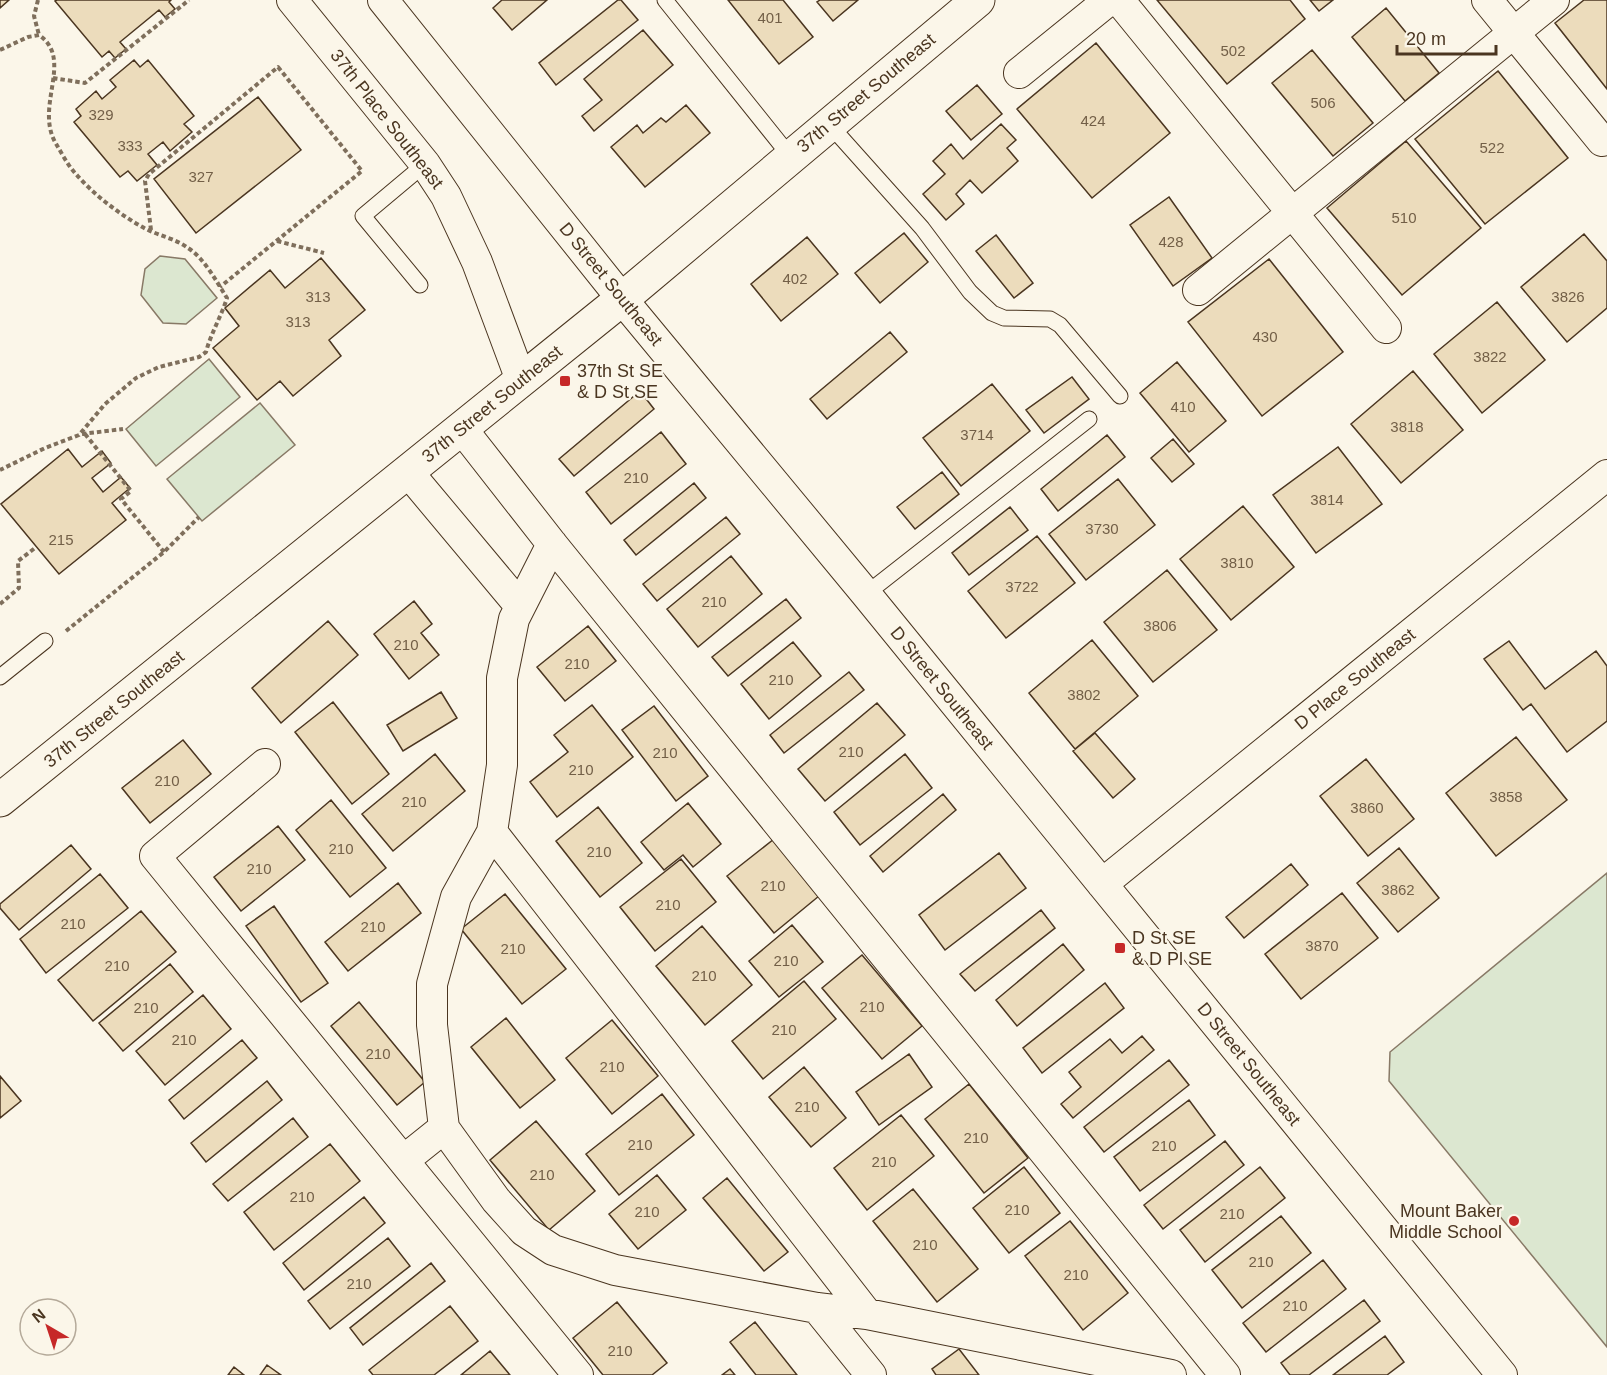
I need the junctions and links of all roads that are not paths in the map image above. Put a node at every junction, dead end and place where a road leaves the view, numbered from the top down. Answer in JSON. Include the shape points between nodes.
{"nodes":[{"id":1,"x":292,"y":0,"type":"edge"},
{"id":2,"x":383,"y":0,"type":"edge"},
{"id":3,"x":665,"y":0,"type":"edge"},
{"id":4,"x":978,"y":0,"type":"edge"},
{"id":5,"x":1109,"y":0,"type":"edge"},
{"id":6,"x":1119,"y":0,"type":"edge"},
{"id":7,"x":1487,"y":0,"type":"edge"},
{"id":8,"x":1554,"y":0,"type":"edge"},
{"id":9,"x":1514,"y":33,"type":"junction"},
{"id":10,"x":1019,"y":73,"type":"dead end"},
{"id":11,"x":829,"y":124,"type":"junction"},
{"id":12,"x":1602,"y":141,"type":"dead end"},
{"id":13,"x":790,"y":156,"type":"junction"},
{"id":14,"x":425,"y":164,"type":"junction"},
{"id":15,"x":1293,"y":213,"type":"junction"},
{"id":16,"x":420,"y":285,"type":"dead end"},
{"id":17,"x":1198,"y":290,"type":"dead end"},
{"id":18,"x":622,"y":299,"type":"junction"},
{"id":19,"x":1386,"y":328,"type":"dead end"},
{"id":20,"x":521,"y":380,"type":"junction"},
{"id":21,"x":1120,"y":396,"type":"dead end"},
{"id":22,"x":1089,"y":419,"type":"dead end"},
{"id":23,"x":462,"y":429,"type":"junction"},
{"id":24,"x":408,"y":472,"type":"junction"},
{"id":25,"x":1607,"y":475,"type":"edge"},
{"id":26,"x":552,"y":544,"type":"junction"},
{"id":27,"x":867,"y":594,"type":"junction"},
{"id":28,"x":520,"y":606,"type":"junction"},
{"id":29,"x":45,"y":641,"type":"dead end"},
{"id":30,"x":0,"y":677,"type":"edge"},
{"id":31,"x":265,"y":764,"type":"dead end"},
{"id":32,"x":1,"y":797,"type":"edge"},
{"id":33,"x":492,"y":832,"type":"junction"},
{"id":34,"x":1102,"y":884,"type":"junction"},
{"id":35,"x":444,"y":1128,"type":"junction"},
{"id":36,"x":404,"y":1160,"type":"junction"},
{"id":37,"x":817,"y":1308,"type":"junction"},
{"id":38,"x":867,"y":1314,"type":"junction"},
{"id":39,"x":578,"y":1375,"type":"edge"},
{"id":40,"x":872,"y":1375,"type":"edge"},
{"id":41,"x":1171,"y":1375,"type":"edge"},
{"id":42,"x":1225,"y":1375,"type":"edge"},
{"id":43,"x":1502,"y":1375,"type":"edge"}],
"edges":[{"from":1,"to":14,"type":"street","name":"37th Place Southeast"},
{"from":2,"to":18,"type":"street","name":"D Street Southeast"},
{"from":3,"to":13,"type":"lane"},
{"from":4,"to":11,"type":"street","name":"37th Street Southeast"},
{"from":5,"to":10,"type":"street"},
{"from":6,"to":15,"type":"street"},
{"from":7,"to":9,"type":"street"},
{"from":8,"to":9,"type":"street"},
{"from":9,"to":12,"type":"street"},
{"from":9,"to":15,"type":"street"},
{"from":11,"to":13,"type":"street","name":"37th Street Southeast"},
{"from":11,"to":21,"type":"lane","via":[[992,313],[1004,318],[1050,319],[1060,325]]},
{"from":13,"to":18,"type":"street","name":"37th Street Southeast"},
{"from":14,"to":16,"type":"lane","via":[[363,216]]},
{"from":14,"to":20,"type":"street","name":"37th Place Southeast","via":[[446,196],[477,262]]},
{"from":15,"to":17,"type":"street"},
{"from":15,"to":19,"type":"street"},
{"from":18,"to":20,"type":"street","name":"37th Street Southeast"},
{"from":18,"to":27,"type":"street","name":"D Street Southeast"},
{"from":20,"to":23,"type":"street","name":"37th Street Southeast"},
{"from":22,"to":27,"type":"lane"},
{"from":23,"to":24,"type":"street","name":"37th Street Southeast"},
{"from":23,"to":26,"type":"street"},
{"from":24,"to":28,"type":"street"},
{"from":24,"to":32,"type":"street","name":"37th Street Southeast"},
{"from":25,"to":34,"type":"street","name":"D Place Southeast"},
{"from":26,"to":28,"type":"street"},
{"from":26,"to":42,"type":"street"},
{"from":27,"to":34,"type":"street","name":"D Street Southeast"},
{"from":28,"to":33,"type":"street","via":[[502,678],[502,765]]},
{"from":29,"to":30,"type":"lane"},
{"from":31,"to":36,"type":"street","via":[[155,856]]},
{"from":33,"to":35,"type":"street","via":[[456,897],[432,984],[432,1025]]},
{"from":33,"to":38,"type":"street"},
{"from":34,"to":43,"type":"street","name":"D Street Southeast"},
{"from":35,"to":36,"type":"street"},
{"from":35,"to":37,"type":"street","via":[[496,1200],[524,1231],[553,1250],[615,1270]]},
{"from":36,"to":39,"type":"street"},
{"from":37,"to":38,"type":"street"},
{"from":37,"to":40,"type":"street"},
{"from":38,"to":41,"type":"street"}]}
